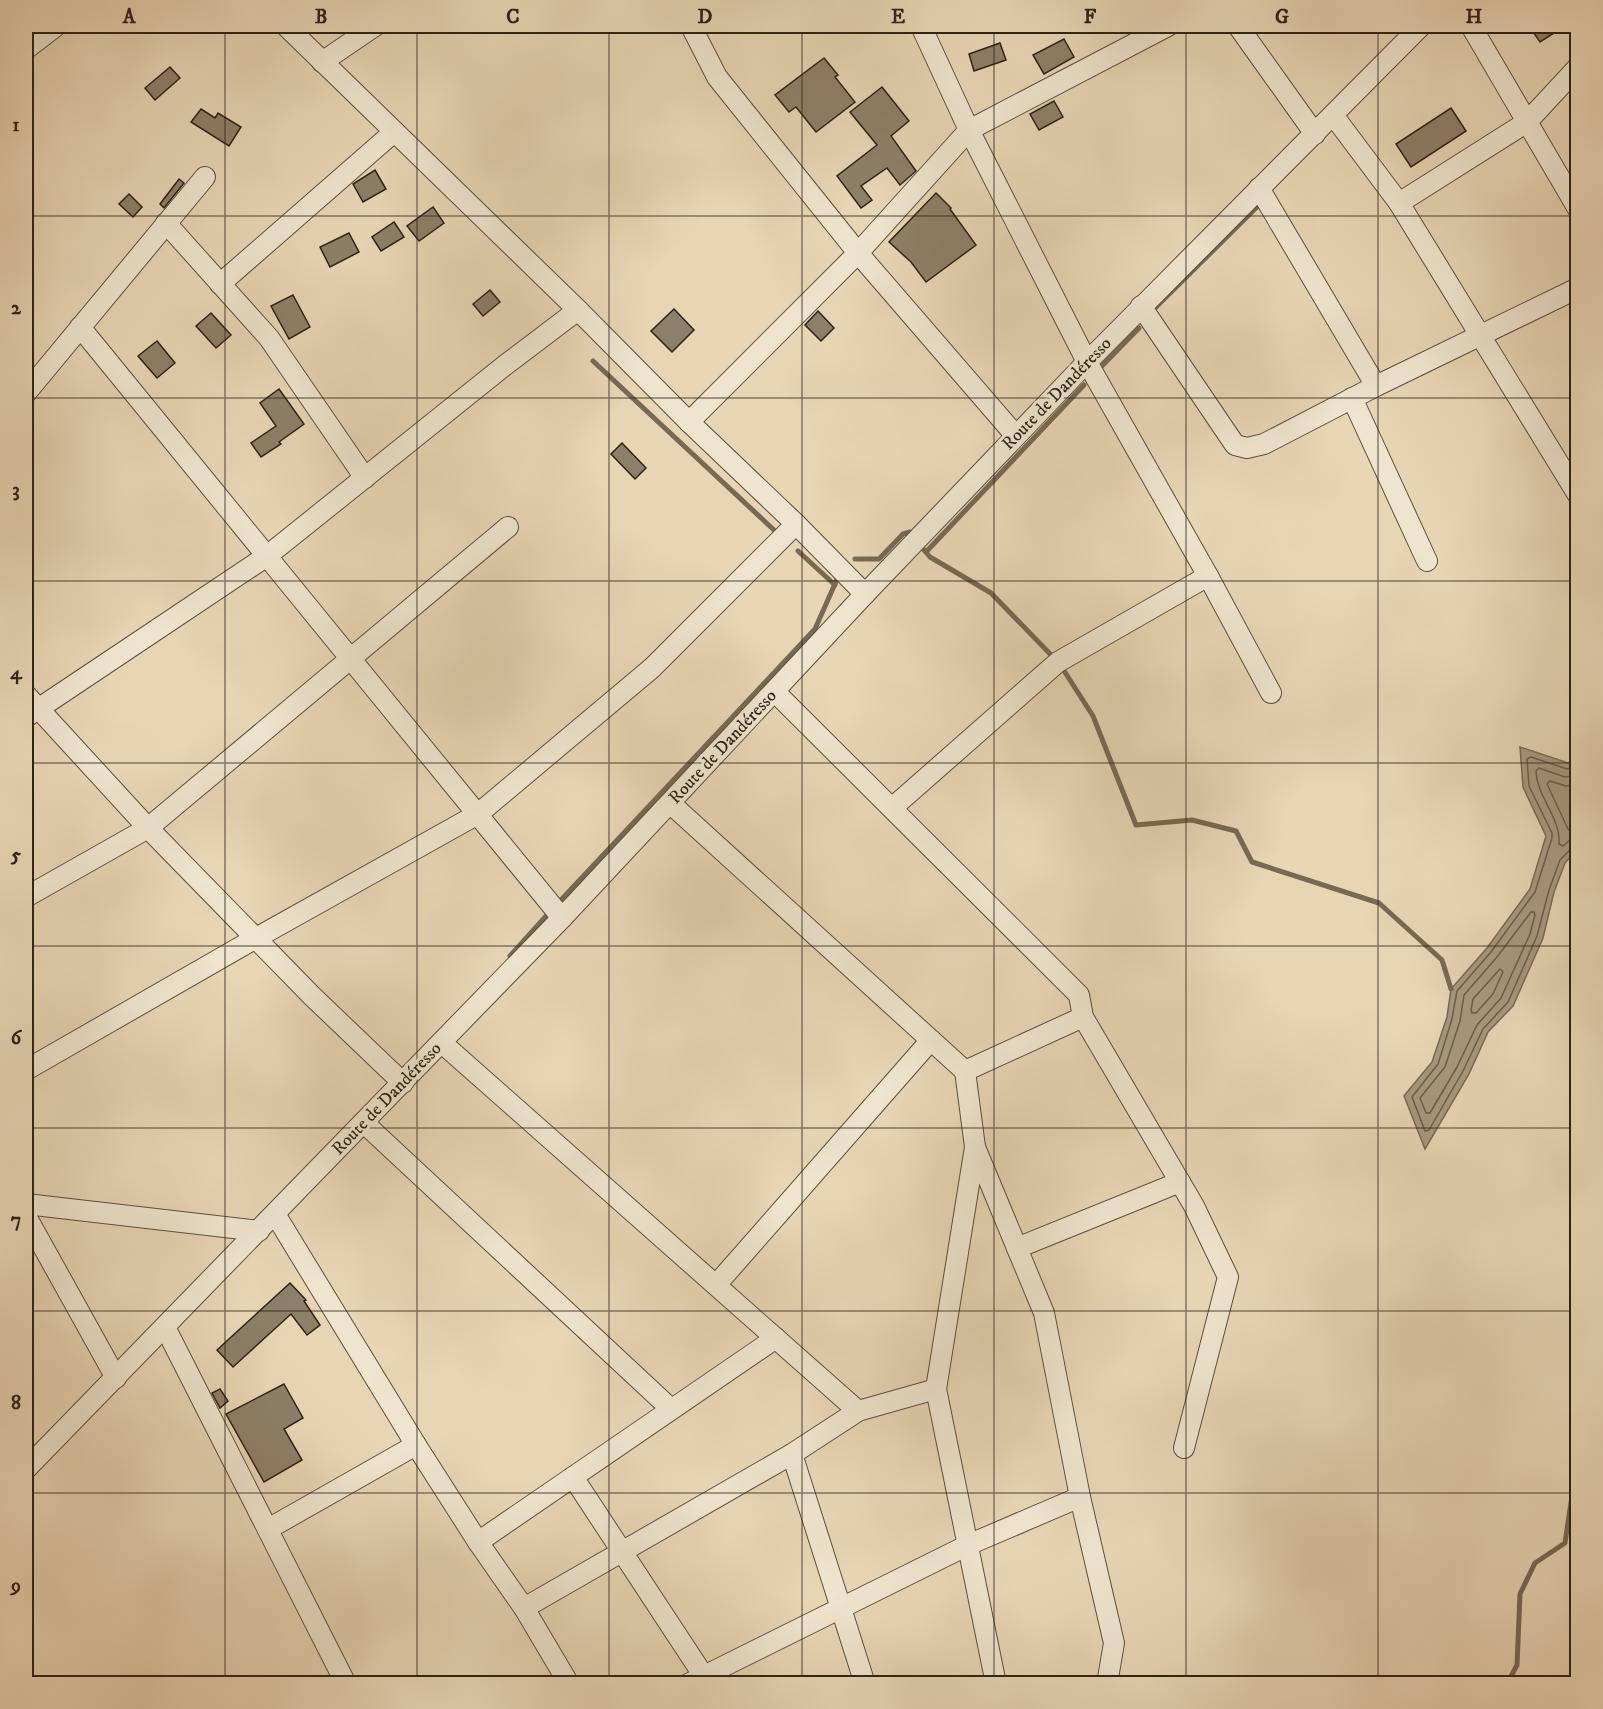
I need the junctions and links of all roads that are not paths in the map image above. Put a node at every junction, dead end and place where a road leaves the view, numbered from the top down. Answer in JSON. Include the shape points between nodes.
{"nodes":[{"id":1,"x":56,"y":26,"type":"edge"},
{"id":2,"x":286,"y":26,"type":"edge"},
{"id":3,"x":375,"y":26,"type":"edge"},
{"id":4,"x":691,"y":26,"type":"edge"},
{"id":5,"x":921,"y":26,"type":"edge"},
{"id":6,"x":1168,"y":26,"type":"edge"},
{"id":7,"x":1238,"y":26,"type":"edge"},
{"id":8,"x":1421,"y":26,"type":"edge"},
{"id":9,"x":1471,"y":26,"type":"edge"},
{"id":10,"x":26,"y":49,"type":"edge"},
{"id":11,"x":322,"y":62,"type":"junction"},
{"id":12,"x":1578,"y":67,"type":"edge"},
{"id":13,"x":1333,"y":115,"type":"junction"},
{"id":14,"x":1527,"y":122,"type":"junction"},
{"id":15,"x":969,"y":130,"type":"junction"},
{"id":16,"x":394,"y":132,"type":"junction"},
{"id":17,"x":1315,"y":134,"type":"junction"},
{"id":18,"x":205,"y":177,"type":"dead end"},
{"id":19,"x":1259,"y":188,"type":"junction"},
{"id":20,"x":1399,"y":203,"type":"junction"},
{"id":21,"x":1578,"y":209,"type":"edge"},
{"id":22,"x":166,"y":223,"type":"junction"},
{"id":23,"x":858,"y":253,"type":"junction"},
{"id":24,"x":219,"y":284,"type":"junction"},
{"id":25,"x":1578,"y":288,"type":"edge"},
{"id":26,"x":1141,"y":306,"type":"junction"},
{"id":27,"x":578,"y":310,"type":"junction"},
{"id":28,"x":80,"y":327,"type":"junction"},
{"id":29,"x":1480,"y":335,"type":"junction"},
{"id":30,"x":1086,"y":362,"type":"junction"},
{"id":31,"x":1376,"y":386,"type":"junction"},
{"id":32,"x":26,"y":390,"type":"edge"},
{"id":33,"x":1353,"y":398,"type":"junction"},
{"id":34,"x":689,"y":422,"type":"junction"},
{"id":35,"x":1016,"y":436,"type":"junction"},
{"id":36,"x":365,"y":478,"type":"junction"},
{"id":37,"x":1578,"y":495,"type":"edge"},
{"id":38,"x":796,"y":524,"type":"junction"},
{"id":39,"x":508,"y":527,"type":"dead end"},
{"id":40,"x":267,"y":556,"type":"junction"},
{"id":41,"x":1427,"y":561,"type":"dead end"},
{"id":42,"x":1208,"y":576,"type":"junction"},
{"id":43,"x":865,"y":594,"type":"junction"},
{"id":44,"x":351,"y":658,"type":"junction"},
{"id":45,"x":775,"y":692,"type":"junction"},
{"id":46,"x":1271,"y":693,"type":"dead end"},
{"id":47,"x":30,"y":707,"type":"edge"},
{"id":48,"x":670,"y":803,"type":"junction"},
{"id":49,"x":892,"y":808,"type":"junction"},
{"id":50,"x":478,"y":814,"type":"junction"},
{"id":51,"x":148,"y":828,"type":"junction"},
{"id":52,"x":26,"y":897,"type":"edge"},
{"id":53,"x":562,"y":918,"type":"junction"},
{"id":54,"x":256,"y":938,"type":"junction"},
{"id":55,"x":1083,"y":1017,"type":"junction"},
{"id":56,"x":931,"y":1040,"type":"junction"},
{"id":57,"x":442,"y":1043,"type":"junction"},
{"id":58,"x":26,"y":1070,"type":"edge"},
{"id":59,"x":965,"y":1071,"type":"junction"},
{"id":60,"x":403,"y":1083,"type":"junction"},
{"id":61,"x":364,"y":1123,"type":"junction"},
{"id":62,"x":975,"y":1148,"type":"junction"},
{"id":63,"x":1180,"y":1182,"type":"junction"},
{"id":64,"x":26,"y":1204,"type":"edge"},
{"id":65,"x":275,"y":1214,"type":"junction"},
{"id":66,"x":26,"y":1216,"type":"edge"},
{"id":67,"x":259,"y":1231,"type":"junction"},
{"id":68,"x":1017,"y":1248,"type":"junction"},
{"id":69,"x":716,"y":1285,"type":"junction"},
{"id":70,"x":165,"y":1327,"type":"junction"},
{"id":71,"x":776,"y":1338,"type":"junction"},
{"id":72,"x":116,"y":1378,"type":"junction"},
{"id":73,"x":936,"y":1389,"type":"junction"},
{"id":74,"x":671,"y":1409,"type":"junction"},
{"id":75,"x":858,"y":1411,"type":"junction"},
{"id":76,"x":416,"y":1445,"type":"junction"},
{"id":77,"x":1184,"y":1448,"type":"dead end"},
{"id":78,"x":792,"y":1454,"type":"junction"},
{"id":79,"x":26,"y":1469,"type":"edge"},
{"id":80,"x":573,"y":1477,"type":"junction"},
{"id":81,"x":1080,"y":1497,"type":"junction"},
{"id":82,"x":268,"y":1529,"type":"junction"},
{"id":83,"x":478,"y":1542,"type":"junction"},
{"id":84,"x":968,"y":1545,"type":"junction"},
{"id":85,"x":622,"y":1551,"type":"junction"},
{"id":86,"x":524,"y":1608,"type":"junction"},
{"id":87,"x":841,"y":1608,"type":"junction"},
{"id":88,"x":700,"y":1681,"type":"edge"},
{"id":89,"x":346,"y":1683,"type":"edge"},
{"id":90,"x":569,"y":1683,"type":"edge"},
{"id":91,"x":865,"y":1683,"type":"edge"},
{"id":92,"x":996,"y":1683,"type":"edge"},
{"id":93,"x":1107,"y":1683,"type":"edge"}],
"edges":[{"from":1,"to":10,"type":"street"},
{"from":2,"to":11,"type":"street"},
{"from":3,"to":11,"type":"street"},
{"from":4,"to":23,"type":"street","via":[[717,77]]},
{"from":5,"to":15,"type":"street"},
{"from":6,"to":15,"type":"street"},
{"from":7,"to":17,"type":"street"},
{"from":8,"to":13,"type":"street","name":"Route de Dandéresso"},
{"from":9,"to":14,"type":"street"},
{"from":11,"to":16,"type":"street"},
{"from":12,"to":14,"type":"street"},
{"from":13,"to":17,"type":"street","name":"Route de Dandéresso"},
{"from":13,"to":20,"type":"street"},
{"from":14,"to":20,"type":"street"},
{"from":14,"to":21,"type":"street"},
{"from":15,"to":23,"type":"street"},
{"from":15,"to":30,"type":"street"},
{"from":16,"to":24,"type":"street"},
{"from":16,"to":27,"type":"street"},
{"from":17,"to":19,"type":"street","name":"Route de Dandéresso"},
{"from":18,"to":22,"type":"street"},
{"from":19,"to":26,"type":"street","name":"Route de Dandéresso"},
{"from":19,"to":31,"type":"street"},
{"from":20,"to":29,"type":"street"},
{"from":22,"to":24,"type":"street"},
{"from":22,"to":28,"type":"street"},
{"from":23,"to":34,"type":"street"},
{"from":23,"to":35,"type":"street"},
{"from":24,"to":36,"type":"street","via":[[268,338]]},
{"from":25,"to":29,"type":"street"},
{"from":26,"to":30,"type":"street","name":"Route de Dandéresso"},
{"from":26,"to":33,"type":"street","via":[[1235,445],[1247,448],[1264,444]]},
{"from":27,"to":34,"type":"street"},
{"from":27,"to":36,"type":"street"},
{"from":28,"to":32,"type":"street"},
{"from":28,"to":40,"type":"street"},
{"from":29,"to":31,"type":"street"},
{"from":29,"to":37,"type":"street"},
{"from":30,"to":35,"type":"street","name":"Route de Dandéresso"},
{"from":30,"to":42,"type":"street"},
{"from":31,"to":33,"type":"street"},
{"from":33,"to":41,"type":"street"},
{"from":34,"to":38,"type":"street"},
{"from":35,"to":43,"type":"street","name":"Route de Dandéresso"},
{"from":36,"to":40,"type":"street"},
{"from":38,"to":43,"type":"street"},
{"from":38,"to":50,"type":"street","via":[[652,668]]},
{"from":39,"to":44,"type":"street"},
{"from":40,"to":44,"type":"street"},
{"from":40,"to":47,"type":"street"},
{"from":42,"to":46,"type":"street"},
{"from":42,"to":49,"type":"street","via":[[1058,662]]},
{"from":43,"to":45,"type":"street","name":"Route de Dandéresso"},
{"from":44,"to":50,"type":"street"},
{"from":44,"to":51,"type":"street"},
{"from":45,"to":48,"type":"street","name":"Route de Dandéresso"},
{"from":45,"to":49,"type":"street"},
{"from":47,"to":51,"type":"street"},
{"from":48,"to":53,"type":"street","name":"Route de Dandéresso"},
{"from":48,"to":56,"type":"street"},
{"from":49,"to":55,"type":"street","via":[[1079,995]]},
{"from":50,"to":53,"type":"street"},
{"from":50,"to":54,"type":"street"},
{"from":51,"to":52,"type":"street"},
{"from":51,"to":54,"type":"street"},
{"from":53,"to":57,"type":"street","name":"Route de Dandéresso"},
{"from":54,"to":58,"type":"street"},
{"from":54,"to":60,"type":"street"},
{"from":55,"to":59,"type":"street"},
{"from":55,"to":63,"type":"street"},
{"from":56,"to":59,"type":"street"},
{"from":56,"to":69,"type":"street"},
{"from":57,"to":60,"type":"street","name":"Route de Dandéresso"},
{"from":57,"to":69,"type":"street"},
{"from":59,"to":62,"type":"street"},
{"from":60,"to":61,"type":"street","name":"Route de Dandéresso"},
{"from":61,"to":65,"type":"street","name":"Route de Dandéresso"},
{"from":61,"to":74,"type":"street"},
{"from":62,"to":68,"type":"street"},
{"from":62,"to":73,"type":"street"},
{"from":63,"to":68,"type":"street"},
{"from":63,"to":77,"type":"street","via":[[1228,1277]]},
{"from":64,"to":67,"type":"street"},
{"from":65,"to":67,"type":"street","name":"Route de Dandéresso"},
{"from":65,"to":76,"type":"street"},
{"from":66,"to":72,"type":"street"},
{"from":67,"to":70,"type":"street","name":"Route de Dandéresso"},
{"from":68,"to":81,"type":"street","via":[[1044,1313]]},
{"from":69,"to":71,"type":"street"},
{"from":70,"to":72,"type":"street","name":"Route de Dandéresso"},
{"from":70,"to":82,"type":"street"},
{"from":71,"to":74,"type":"street"},
{"from":71,"to":75,"type":"street"},
{"from":72,"to":79,"type":"street","name":"Route de Dandéresso"},
{"from":73,"to":75,"type":"street"},
{"from":73,"to":84,"type":"street"},
{"from":74,"to":80,"type":"street"},
{"from":75,"to":78,"type":"street"},
{"from":76,"to":82,"type":"street"},
{"from":76,"to":83,"type":"street"},
{"from":78,"to":85,"type":"street"},
{"from":78,"to":87,"type":"street"},
{"from":80,"to":83,"type":"street"},
{"from":80,"to":85,"type":"street"},
{"from":81,"to":84,"type":"street"},
{"from":81,"to":93,"type":"street","via":[[1114,1643]]},
{"from":82,"to":89,"type":"street"},
{"from":83,"to":86,"type":"street"},
{"from":84,"to":87,"type":"street"},
{"from":84,"to":92,"type":"street"},
{"from":85,"to":86,"type":"street"},
{"from":85,"to":88,"type":"street"},
{"from":86,"to":90,"type":"street"},
{"from":87,"to":88,"type":"street"},
{"from":87,"to":91,"type":"street"}]}
